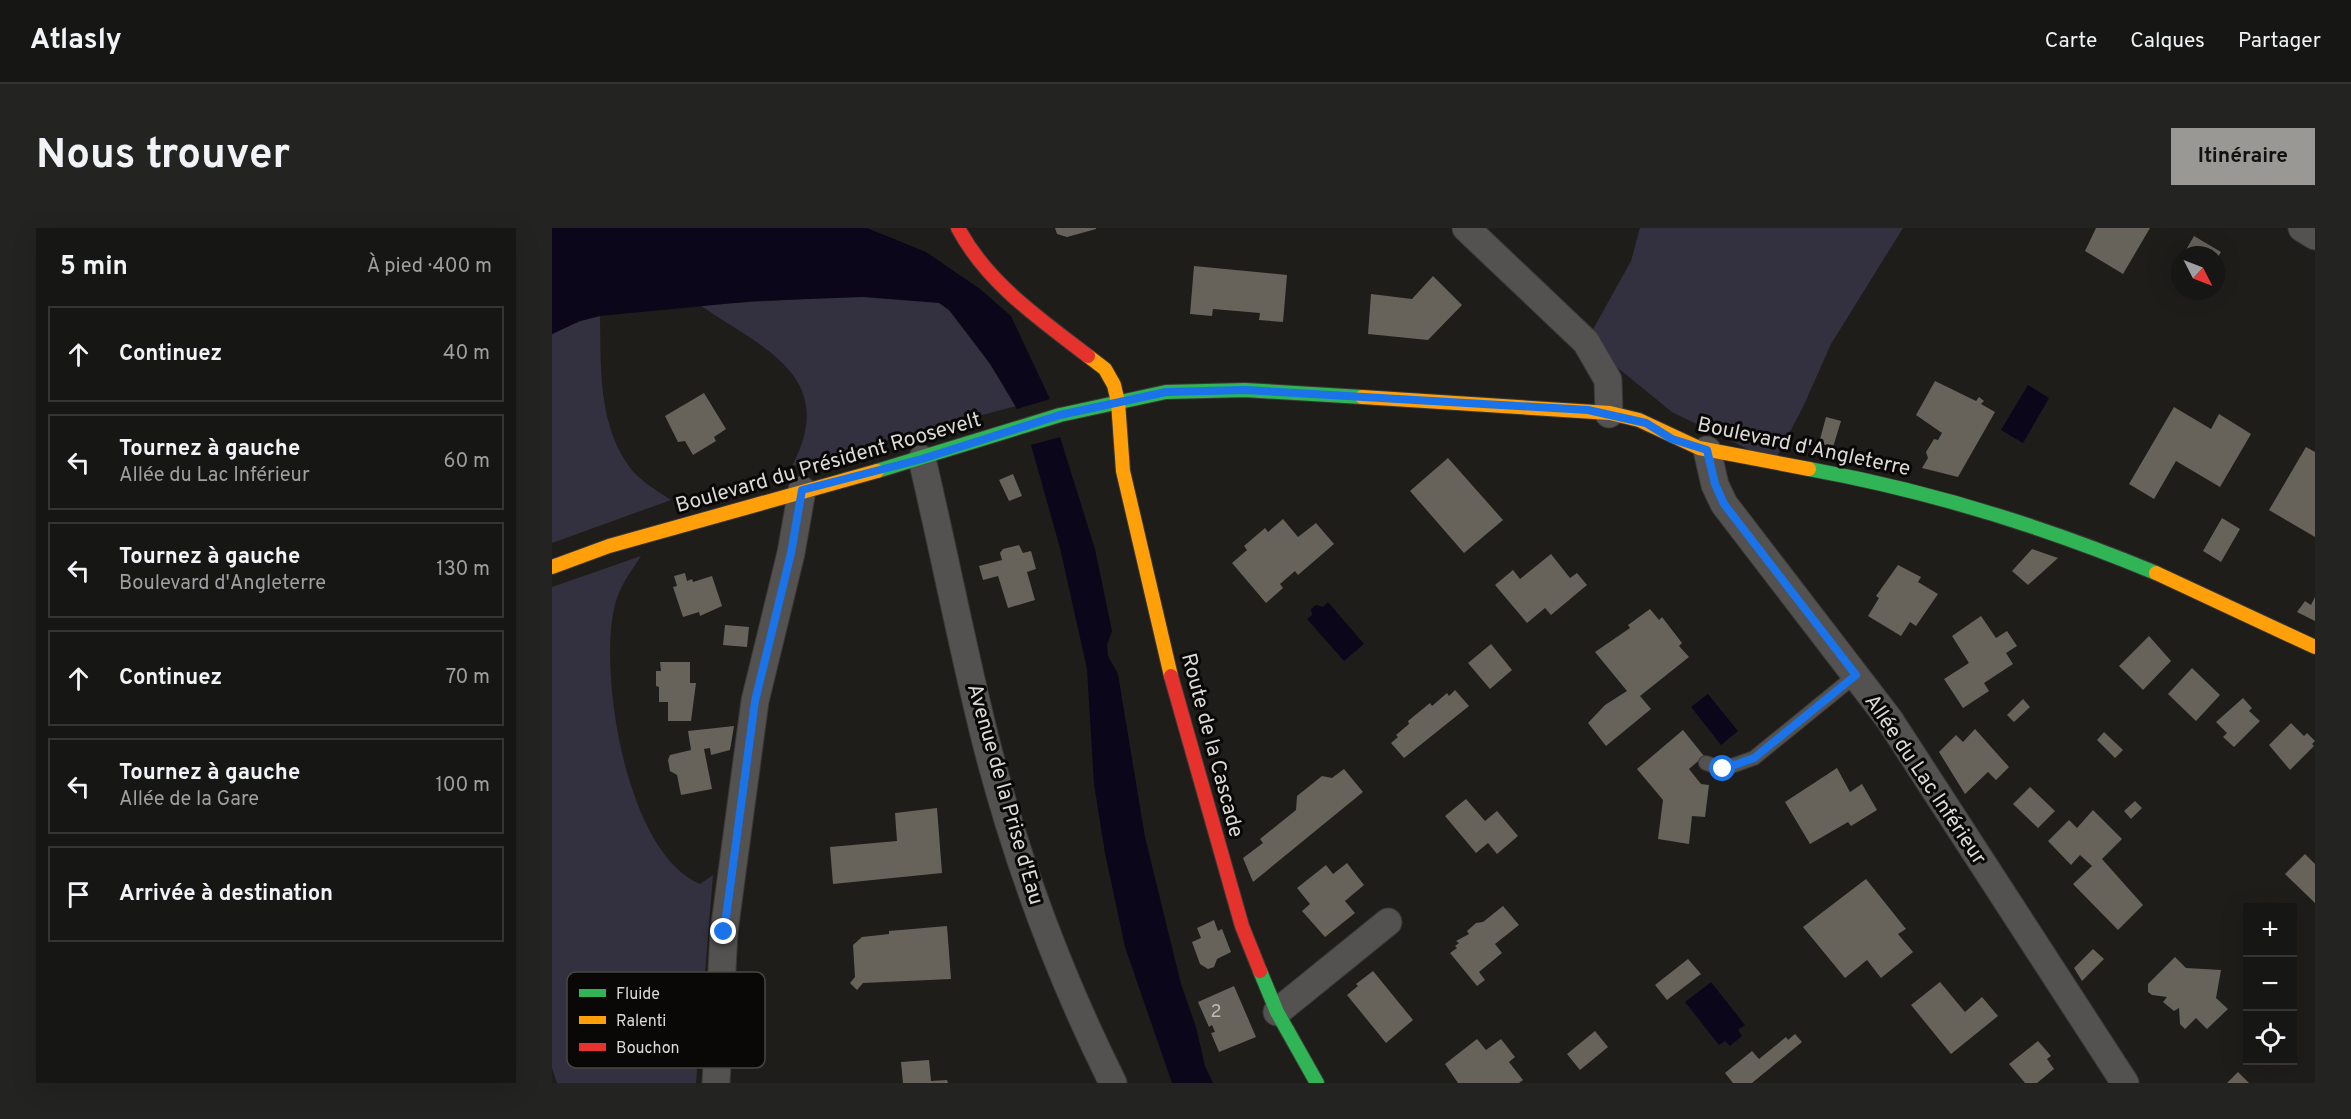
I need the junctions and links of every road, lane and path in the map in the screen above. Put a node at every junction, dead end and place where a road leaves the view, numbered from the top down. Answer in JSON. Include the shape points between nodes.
{"nodes":[{"id":1,"x":958,"y":228,"type":"edge"},
{"id":2,"x":1466,"y":228,"type":"edge"},
{"id":3,"x":2302,"y":228,"type":"edge"},
{"id":4,"x":2315,"y":236,"type":"edge"},
{"id":5,"x":1118,"y":402,"type":"junction"},
{"id":6,"x":1609,"y":414,"type":"junction"},
{"id":7,"x":1707,"y":450,"type":"junction"},
{"id":8,"x":922,"y":459,"type":"junction"},
{"id":9,"x":802,"y":490,"type":"junction"},
{"id":10,"x":552,"y":567,"type":"edge"},
{"id":11,"x":2315,"y":647,"type":"edge"},
{"id":12,"x":1856,"y":675,"type":"junction"},
{"id":13,"x":1706,"y":764,"type":"dead end"},
{"id":14,"x":1388,"y":921,"type":"dead end"},
{"id":15,"x":722,"y":972,"type":"edge"},
{"id":16,"x":1277,"y":1012,"type":"junction"},
{"id":17,"x":717,"y":1068,"type":"edge"},
{"id":18,"x":716,"y":1083,"type":"edge"},
{"id":19,"x":1113,"y":1083,"type":"edge"},
{"id":20,"x":1317,"y":1083,"type":"edge"},
{"id":21,"x":2125,"y":1083,"type":"edge"}],
"edges":[{"from":1,"to":5,"type":"street","via":[[963,242],[992,276],[1105,369]]},
{"from":2,"to":6,"type":"street","via":[[1586,342],[1608,380]]},
{"from":3,"to":4,"type":"street"},
{"from":5,"to":6,"type":"street","name":"Boulevard d'Angleterre","via":[[1166,392],[1245,390]]},
{"from":5,"to":8,"type":"street","name":"Boulevard du Président Roosevelt","via":[[1060,415]]},
{"from":5,"to":16,"type":"street","name":"Route de la Cascade","via":[[1123,471],[1168,663],[1242,926]]},
{"from":6,"to":7,"type":"street","name":"Boulevard d'Angleterre","via":[[1646,423],[1672,439]]},
{"from":7,"to":11,"type":"street","name":"Boulevard d'Angleterre","via":[[1915,490],[2030,525],[2144,568]]},
{"from":7,"to":12,"type":"street","name":"Allée du Lac Inférieur","via":[[1724,504]]},
{"from":8,"to":9,"type":"street","name":"Boulevard du Président Roosevelt"},
{"from":8,"to":19,"type":"street","name":"Avenue de la Prise d'Eau","via":[[989,750],[1029,881],[1090,1037]]},
{"from":9,"to":10,"type":"street","name":"Boulevard du Président Roosevelt","via":[[609,546]]},
{"from":9,"to":15,"type":"street","via":[[755,701]]},
{"from":12,"to":13,"type":"lane","via":[[1754,758],[1723,769]]},
{"from":12,"to":21,"type":"street","name":"Allée du Lac Inférieur","via":[[1889,719]]},
{"from":14,"to":16,"type":"street"},
{"from":16,"to":20,"type":"street","name":"Route de la Cascade"},
{"from":17,"to":18,"type":"street"}]}
